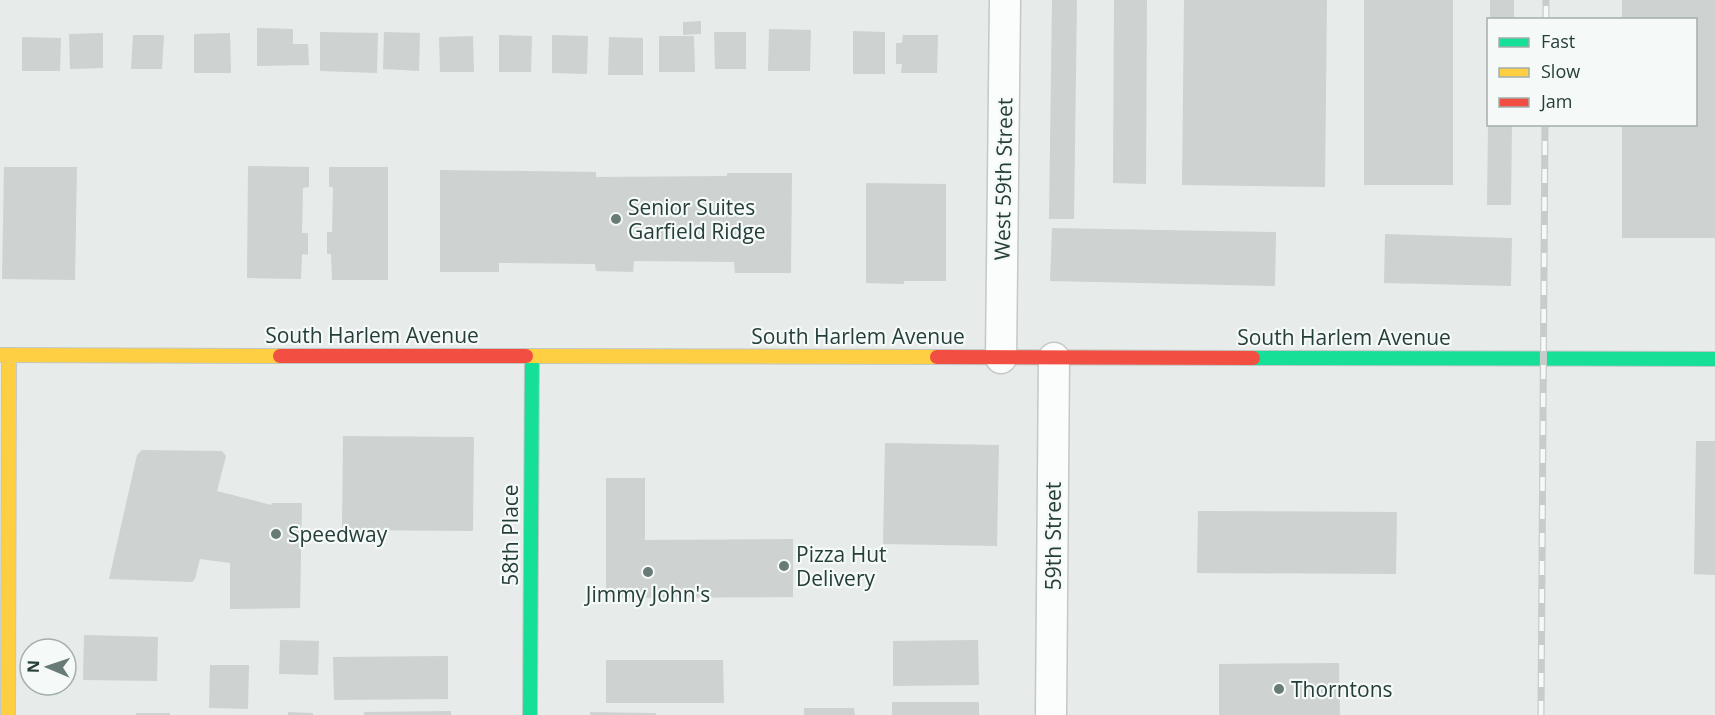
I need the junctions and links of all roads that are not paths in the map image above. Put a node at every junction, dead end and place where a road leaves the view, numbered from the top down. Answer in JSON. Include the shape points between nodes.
{"nodes":[{"id":1,"x":1005,"y":0,"type":"edge"},
{"id":2,"x":5,"y":355,"type":"edge"},
{"id":3,"x":532,"y":356,"type":"junction"},
{"id":4,"x":1000,"y":358,"type":"junction"},
{"id":5,"x":1054,"y":358,"type":"junction"},
{"id":6,"x":1715,"y":359,"type":"edge"},
{"id":7,"x":8,"y":715,"type":"edge"},
{"id":8,"x":530,"y":715,"type":"edge"},
{"id":9,"x":1051,"y":715,"type":"edge"}],
"edges":[{"from":1,"to":4,"type":"street","name":"West 59th Street"},
{"from":2,"to":3,"type":"main road","name":"South Harlem Avenue"},
{"from":2,"to":7,"type":"main road"},
{"from":3,"to":4,"type":"main road","name":"South Harlem Avenue"},
{"from":3,"to":8,"type":"main road","name":"58th Place"},
{"from":4,"to":5,"type":"main road","name":"South Harlem Avenue"},
{"from":5,"to":6,"type":"main road","name":"South Harlem Avenue"},
{"from":5,"to":9,"type":"street","name":"59th Street"}]}
